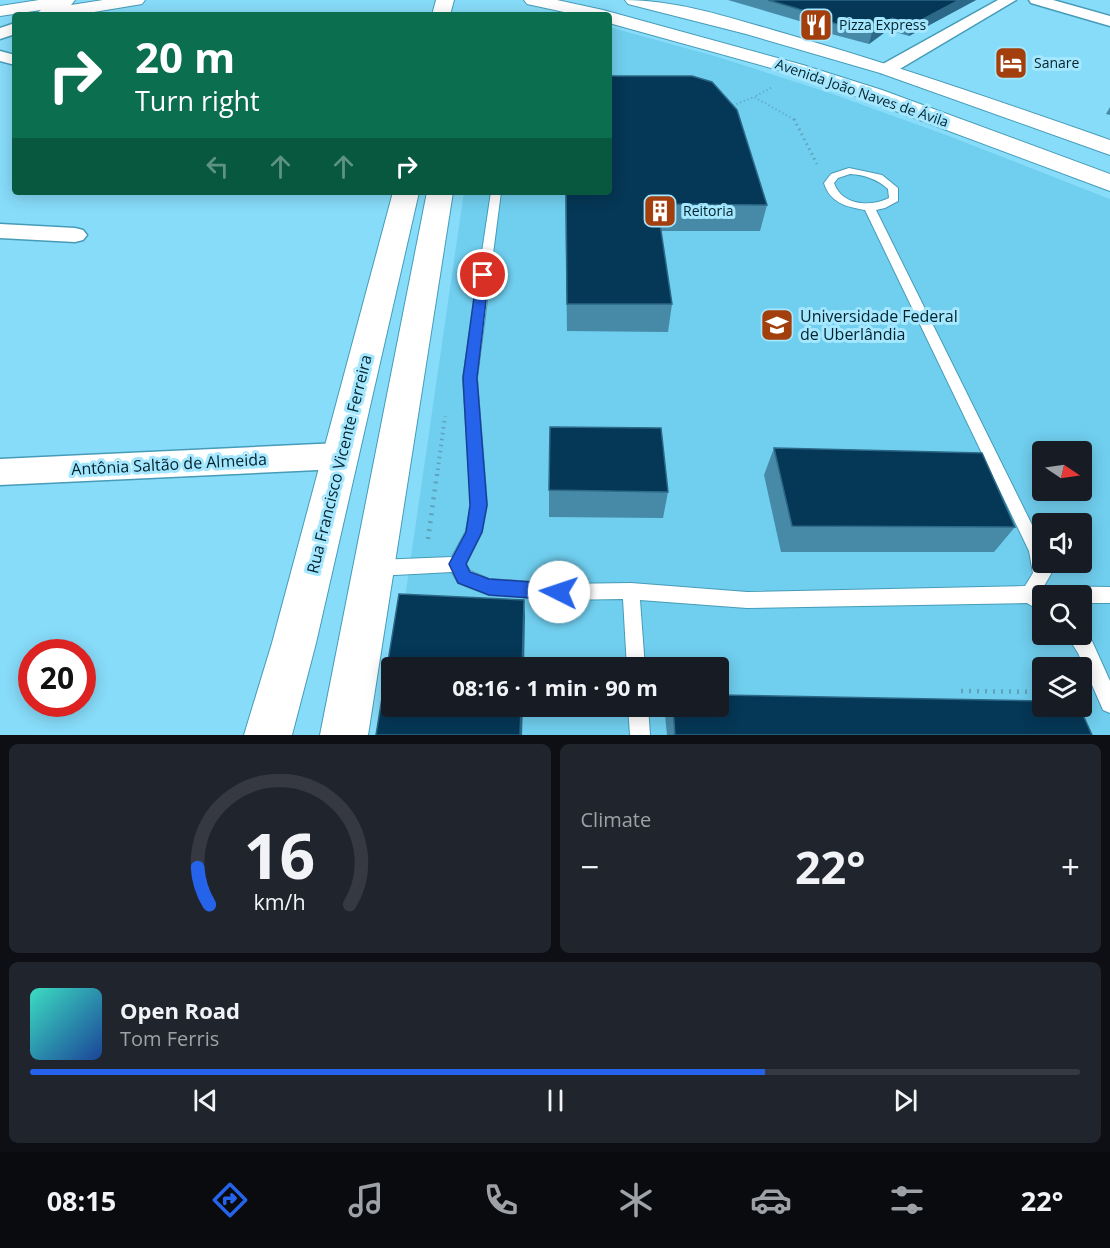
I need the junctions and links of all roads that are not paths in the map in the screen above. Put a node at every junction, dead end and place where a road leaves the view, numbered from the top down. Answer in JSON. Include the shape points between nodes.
{"nodes":[{"id":1,"x":73,"y":0,"type":"edge"},
{"id":2,"x":136,"y":0,"type":"edge"},
{"id":3,"x":533,"y":0,"type":"edge"},
{"id":4,"x":632,"y":0,"type":"edge"},
{"id":5,"x":1009,"y":0,"type":"edge"},
{"id":6,"x":1035,"y":0,"type":"edge"},
{"id":7,"x":0,"y":11,"type":"edge"},
{"id":8,"x":51,"y":12,"type":"edge"},
{"id":9,"x":63,"y":12,"type":"edge"},
{"id":10,"x":589,"y":12,"type":"edge"},
{"id":11,"x":612,"y":17,"type":"edge"},
{"id":12,"x":1110,"y":21,"type":"edge"},
{"id":13,"x":887,"y":69,"type":"junction"},
{"id":14,"x":1110,"y":148,"type":"edge"},
{"id":15,"x":1110,"y":183,"type":"edge"},
{"id":16,"x":405,"y":195,"type":"edge"},
{"id":17,"x":439,"y":195,"type":"edge"},
{"id":18,"x":496,"y":195,"type":"edge"},
{"id":19,"x":870,"y":208,"type":"junction"},
{"id":20,"x":0,"y":231,"type":"edge"},
{"id":21,"x":75,"y":235,"type":"dead end"},
{"id":22,"x":339,"y":456,"type":"junction"},
{"id":23,"x":0,"y":472,"type":"edge"},
{"id":24,"x":457,"y":564,"type":"junction"},
{"id":25,"x":372,"y":568,"type":"junction"},
{"id":26,"x":1039,"y":585,"type":"edge"},
{"id":27,"x":632,"y":591,"type":"junction"},
{"id":28,"x":1110,"y":595,"type":"edge"},
{"id":29,"x":1092,"y":596,"type":"edge"},
{"id":30,"x":1032,"y":599,"type":"edge"},
{"id":31,"x":1083,"y":645,"type":"edge"},
{"id":32,"x":635,"y":657,"type":"edge"},
{"id":33,"x":1110,"y":703,"type":"edge"},
{"id":34,"x":639,"y":717,"type":"edge"},
{"id":35,"x":268,"y":735,"type":"edge"},
{"id":36,"x":344,"y":735,"type":"edge"},
{"id":37,"x":640,"y":735,"type":"edge"}],
"edges":[{"from":1,"to":7,"type":"main road"},
{"from":1,"to":8,"type":"street"},
{"from":2,"to":9,"type":"main road"},
{"from":3,"to":10,"type":"main road"},
{"from":4,"to":13,"type":"main road","name":"Avenida João Naves de Ávila"},
{"from":5,"to":13,"type":"street"},
{"from":6,"to":12,"type":"street"},
{"from":11,"to":15,"type":"main road","name":"Avenida João Naves de Ávila","via":[[803,72]]},
{"from":13,"to":14,"type":"main road","name":"Avenida João Naves de Ávila"},
{"from":16,"to":22,"type":"main road","name":"Rua Francisco Vicente Ferreira"},
{"from":17,"to":25,"type":"main road"},
{"from":18,"to":24,"type":"lane","via":[[470,378],[478,505],[474,532]]},
{"from":19,"to":19,"type":"lane","via":[[838,198],[828,187],[831,178],[840,173],[859,172],[888,183],[893,188],[894,200]]},
{"from":19,"to":26,"type":"lane","via":[[1037,551],[1042,574]]},
{"from":20,"to":21,"type":"street"},
{"from":22,"to":23,"type":"street","name":"Antônia Saltão de Almeida"},
{"from":22,"to":35,"type":"main road","name":"Rua Francisco Vicente Ferreira"},
{"from":24,"to":25,"type":"lane"},
{"from":24,"to":27,"type":"lane","via":[[464,578],[489,587],[559,592]]},
{"from":25,"to":36,"type":"main road"},
{"from":27,"to":30,"type":"lane","via":[[747,600]]},
{"from":27,"to":32,"type":"lane"},
{"from":28,"to":29,"type":"lane"},
{"from":31,"to":33,"type":"lane"},
{"from":34,"to":37,"type":"lane"}]}
